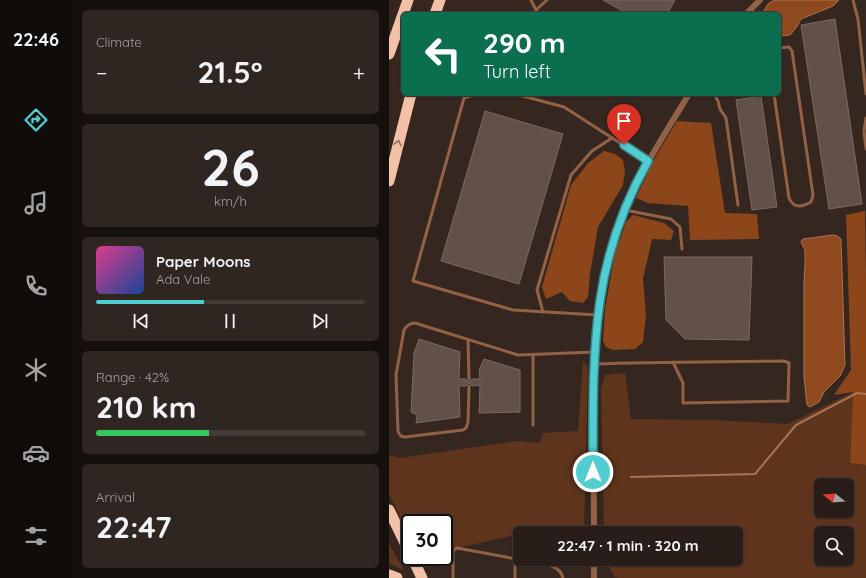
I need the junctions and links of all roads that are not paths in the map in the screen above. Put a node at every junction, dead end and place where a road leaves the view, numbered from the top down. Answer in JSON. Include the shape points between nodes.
{"nodes":[{"id":1,"x":408,"y":0,"type":"edge"},
{"id":2,"x":440,"y":0,"type":"edge"},
{"id":3,"x":531,"y":0,"type":"edge"},
{"id":4,"x":547,"y":0,"type":"edge"},
{"id":5,"x":760,"y":0,"type":"edge"},
{"id":6,"x":853,"y":0,"type":"edge"},
{"id":7,"x":536,"y":10,"type":"joint"},
{"id":8,"x":404,"y":12,"type":"edge"},
{"id":9,"x":436,"y":12,"type":"edge"},
{"id":10,"x":748,"y":12,"type":"edge"},
{"id":11,"x":401,"y":20,"type":"edge"},
{"id":12,"x":781,"y":48,"type":"edge"},
{"id":13,"x":389,"y":54,"type":"edge"},
{"id":14,"x":866,"y":94,"type":"edge"},
{"id":15,"x":410,"y":96,"type":"edge"},
{"id":16,"x":470,"y":96,"type":"edge"},
{"id":17,"x":523,"y":96,"type":"edge"},
{"id":18,"x":688,"y":96,"type":"edge"},
{"id":19,"x":715,"y":96,"type":"edge"},
{"id":20,"x":774,"y":96,"type":"edge"},
{"id":21,"x":866,"y":118,"type":"edge"},
{"id":22,"x":612,"y":138,"type":"junction"},
{"id":23,"x":866,"y":149,"type":"edge"},
{"id":24,"x":648,"y":161,"type":"junction"},
{"id":25,"x":389,"y":181,"type":"edge"},
{"id":26,"x":738,"y":205,"type":"dead end"},
{"id":27,"x":625,"y":210,"type":"junction"},
{"id":28,"x":682,"y":249,"type":"dead end"},
{"id":29,"x":543,"y":312,"type":"junction"},
{"id":30,"x":598,"y":315,"type":"junction"},
{"id":31,"x":468,"y":340,"type":"junction"},
{"id":32,"x":595,"y":352,"type":"junction"},
{"id":33,"x":533,"y":354,"type":"junction"},
{"id":34,"x":673,"y":362,"type":"junction"},
{"id":35,"x":594,"y":364,"type":"junction"},
{"id":36,"x":469,"y":379,"type":"dead end"},
{"id":37,"x":469,"y":386,"type":"dead end"},
{"id":38,"x":533,"y":425,"type":"dead end"},
{"id":39,"x":389,"y":510,"type":"edge"},
{"id":40,"x":594,"y":526,"type":"edge"},
{"id":41,"x":401,"y":535,"type":"edge"},
{"id":42,"x":513,"y":559,"type":"edge"},
{"id":43,"x":416,"y":566,"type":"edge"},
{"id":44,"x":515,"y":566,"type":"edge"},
{"id":45,"x":551,"y":566,"type":"edge"},
{"id":46,"x":594,"y":566,"type":"edge"},
{"id":47,"x":389,"y":575,"type":"edge"},
{"id":48,"x":397,"y":578,"type":"edge"},
{"id":49,"x":422,"y":578,"type":"edge"},
{"id":50,"x":453,"y":578,"type":"edge"},
{"id":51,"x":515,"y":578,"type":"edge"},
{"id":52,"x":563,"y":578,"type":"edge"},
{"id":53,"x":594,"y":578,"type":"edge"}],
"edges":[{"from":1,"to":8,"type":"highway"},
{"from":2,"to":9,"type":"highway"},
{"from":3,"to":7,"type":"lane"},
{"from":4,"to":7,"type":"lane"},
{"from":5,"to":10,"type":"street"},
{"from":6,"to":14,"type":"lane","via":[[858,19]]},
{"from":11,"to":13,"type":"highway"},
{"from":12,"to":20,"type":"lane","via":[[789,48],[792,51],[813,195],[811,202],[804,206],[798,207],[791,203],[789,198]]},
{"from":25,"to":15,"type":"highway","one_way":true},
{"from":16,"to":29,"type":"lane","via":[[464,98],[413,281],[513,310]]},
{"from":17,"to":22,"type":"lane","via":[[564,107]]},
{"from":18,"to":24,"type":"street"},
{"from":19,"to":26,"type":"lane","via":[[725,118]]},
{"from":21,"to":23,"type":"lane"},
{"from":22,"to":24,"type":"lane"},
{"from":22,"to":29,"type":"lane","via":[[592,151],[571,174],[537,290]]},
{"from":24,"to":27,"type":"street"},
{"from":27,"to":28,"type":"lane","via":[[671,219],[681,227]]},
{"from":27,"to":30,"type":"street","via":[[611,250]]},
{"from":29,"to":30,"type":"lane"},
{"from":30,"to":32,"type":"street"},
{"from":31,"to":33,"type":"lane","via":[[517,355]]},
{"from":31,"to":36,"type":"lane"},
{"from":31,"to":37,"type":"lane","via":[[415,323],[406,326],[396,375],[399,435],[405,438],[466,428]]},
{"from":32,"to":33,"type":"lane"},
{"from":32,"to":35,"type":"street"},
{"from":33,"to":38,"type":"lane"},
{"from":34,"to":34,"type":"lane","via":[[784,361],[789,363],[788,401],[683,403],[683,383]]},
{"from":34,"to":35,"type":"lane"},
{"from":35,"to":40,"type":"street"},
{"from":39,"to":41,"type":"highway"},
{"from":42,"to":50,"type":"lane","via":[[457,548],[453,552]]},
{"from":43,"to":49,"type":"highway"},
{"from":44,"to":51,"type":"lane"},
{"from":45,"to":52,"type":"lane","via":[[559,570]]},
{"from":46,"to":53,"type":"street"},
{"from":47,"to":48,"type":"highway"}]}
